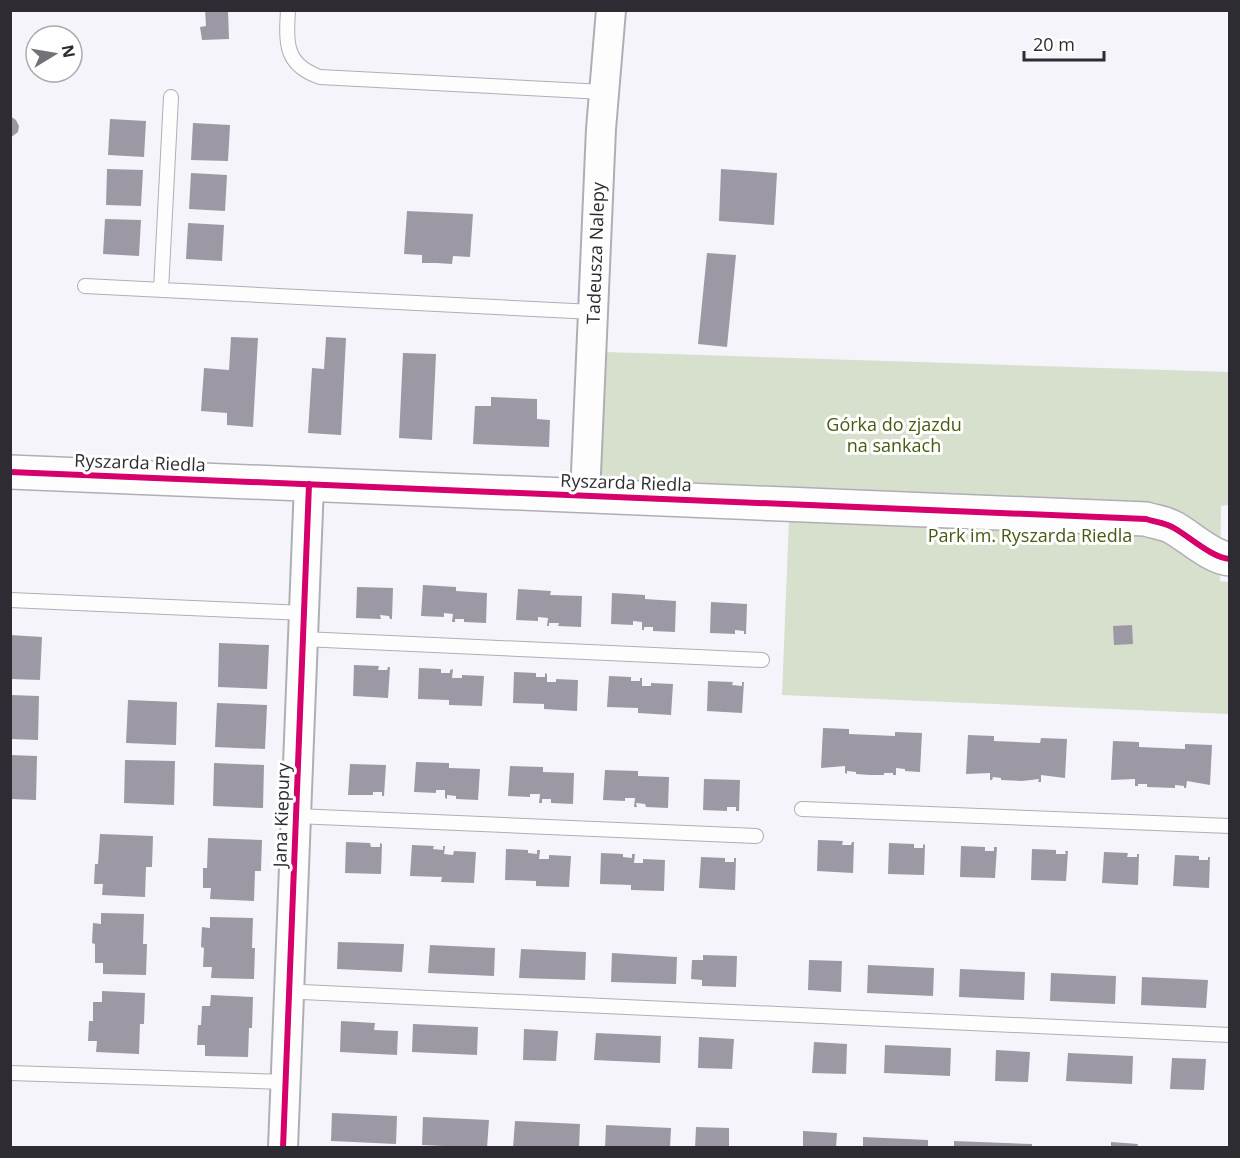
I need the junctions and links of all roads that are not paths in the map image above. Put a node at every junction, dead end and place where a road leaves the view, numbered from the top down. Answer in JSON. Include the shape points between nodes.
{"nodes":[{"id":1,"x":288,"y":10,"type":"edge"},
{"id":2,"x":611,"y":10,"type":"edge"},
{"id":3,"x":604,"y":93,"type":"junction"},
{"id":4,"x":171,"y":97,"type":"dead end"},
{"id":5,"x":86,"y":286,"type":"dead end"},
{"id":6,"x":161,"y":290,"type":"junction"},
{"id":7,"x":593,"y":312,"type":"junction"},
{"id":8,"x":10,"y":472,"type":"edge"},
{"id":9,"x":309,"y":484,"type":"junction"},
{"id":10,"x":585,"y":496,"type":"junction"},
{"id":11,"x":1230,"y":559,"type":"edge"},
{"id":12,"x":10,"y":600,"type":"edge"},
{"id":13,"x":303,"y":626,"type":"junction"},
{"id":14,"x":762,"y":660,"type":"dead end"},
{"id":15,"x":802,"y":809,"type":"dead end"},
{"id":16,"x":296,"y":816,"type":"junction"},
{"id":17,"x":1230,"y":826,"type":"edge"},
{"id":18,"x":756,"y":836,"type":"dead end"},
{"id":19,"x":302,"y":992,"type":"dead end"},
{"id":20,"x":1230,"y":1035,"type":"edge"},
{"id":21,"x":10,"y":1073,"type":"edge"},
{"id":22,"x":286,"y":1082,"type":"junction"},
{"id":23,"x":284,"y":1148,"type":"edge"}],
"edges":[{"from":1,"to":3,"type":"lane","via":[[287,35],[293,58],[297,65],[320,77]]},
{"from":2,"to":3,"type":"street","name":"Tadeusza Nalepy"},
{"from":3,"to":7,"type":"street","name":"Tadeusza Nalepy"},
{"from":4,"to":6,"type":"lane"},
{"from":5,"to":6,"type":"lane"},
{"from":6,"to":7,"type":"lane"},
{"from":7,"to":10,"type":"street","name":"Tadeusza Nalepy"},
{"from":8,"to":9,"type":"street","name":"Ryszarda Riedla"},
{"from":9,"to":10,"type":"street","name":"Ryszarda Riedla"},
{"from":9,"to":13,"type":"street","name":"Jana Kiepury"},
{"from":10,"to":11,"type":"street","name":"Ryszarda Riedla","via":[[1146,519],[1171,526],[1211,553]]},
{"from":12,"to":13,"type":"lane"},
{"from":13,"to":14,"type":"lane"},
{"from":13,"to":16,"type":"street","name":"Jana Kiepury"},
{"from":15,"to":17,"type":"lane"},
{"from":16,"to":18,"type":"lane"},
{"from":16,"to":22,"type":"street","name":"Jana Kiepury"},
{"from":19,"to":20,"type":"lane"},
{"from":21,"to":22,"type":"lane"},
{"from":22,"to":23,"type":"street","name":"Jana Kiepury"}]}
